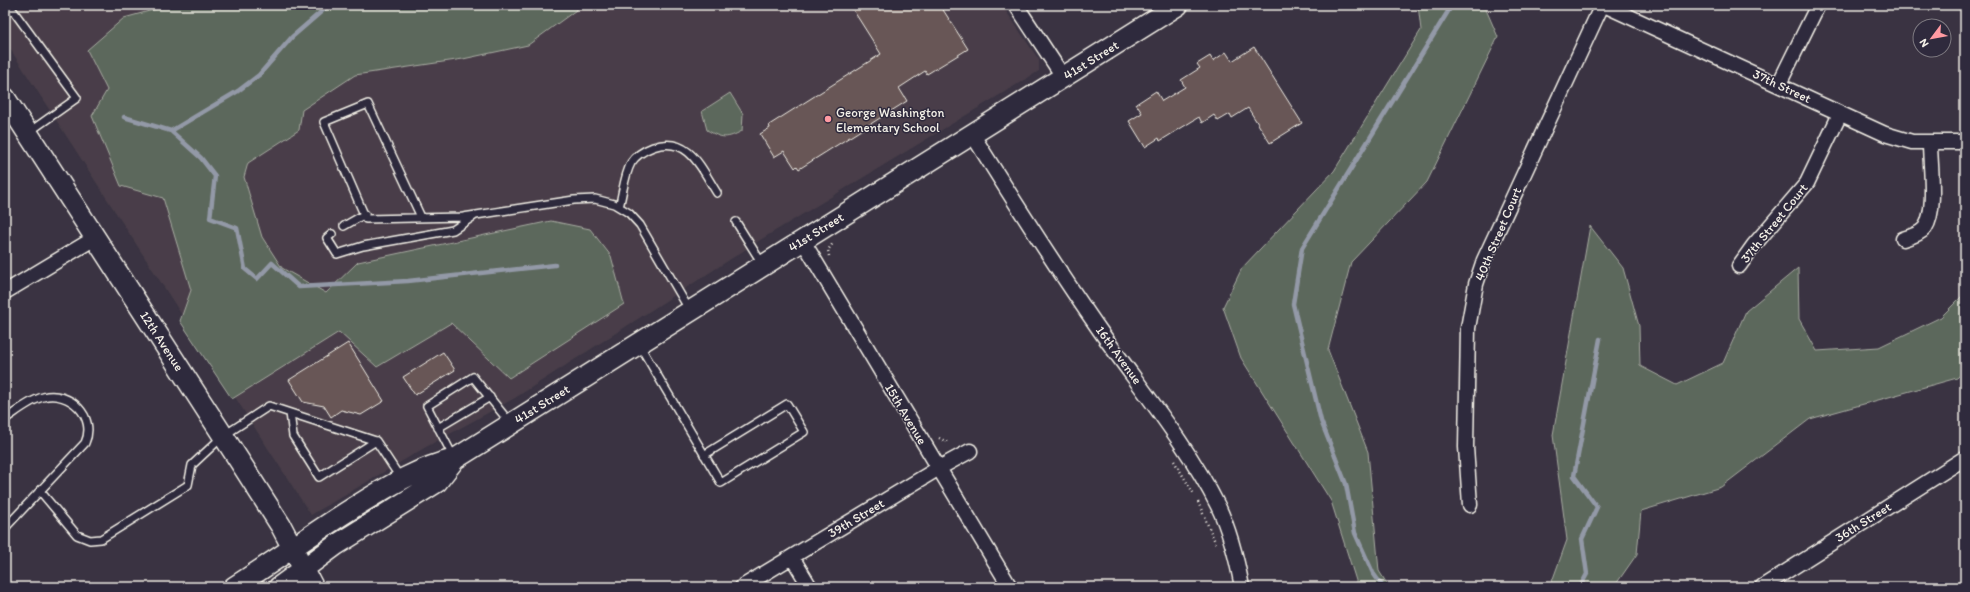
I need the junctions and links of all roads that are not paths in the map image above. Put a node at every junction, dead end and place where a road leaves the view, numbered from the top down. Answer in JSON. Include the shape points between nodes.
{"nodes":[{"id":1,"x":9,"y":5,"type":"edge"},
{"id":2,"x":1016,"y":5,"type":"edge"},
{"id":3,"x":1178,"y":5,"type":"edge"},
{"id":4,"x":1603,"y":5,"type":"edge"},
{"id":5,"x":1818,"y":5,"type":"edge"},
{"id":6,"x":1064,"y":78,"type":"junction"},
{"id":7,"x":1779,"y":84,"type":"junction"},
{"id":8,"x":5,"y":98,"type":"edge"},
{"id":9,"x":1840,"y":114,"type":"junction"},
{"id":10,"x":27,"y":133,"type":"junction"},
{"id":11,"x":972,"y":134,"type":"junction"},
{"id":12,"x":1965,"y":142,"type":"edge"},
{"id":13,"x":1930,"y":144,"type":"junction"},
{"id":14,"x":717,"y":193,"type":"dead end"},
{"id":15,"x":619,"y":207,"type":"junction"},
{"id":16,"x":365,"y":214,"type":"junction"},
{"id":17,"x":476,"y":215,"type":"junction"},
{"id":18,"x":421,"y":217,"type":"junction"},
{"id":19,"x":736,"y":222,"type":"dead end"},
{"id":20,"x":344,"y":226,"type":"dead end"},
{"id":21,"x":332,"y":234,"type":"dead end"},
{"id":22,"x":95,"y":238,"type":"junction"},
{"id":23,"x":1903,"y":239,"type":"dead end"},
{"id":24,"x":803,"y":240,"type":"junction"},
{"id":25,"x":764,"y":265,"type":"junction"},
{"id":26,"x":1739,"y":266,"type":"dead end"},
{"id":27,"x":5,"y":292,"type":"edge"},
{"id":28,"x":690,"y":311,"type":"junction"},
{"id":29,"x":638,"y":344,"type":"junction"},
{"id":30,"x":490,"y":397,"type":"junction"},
{"id":31,"x":290,"y":413,"type":"junction"},
{"id":32,"x":5,"y":419,"type":"edge"},
{"id":33,"x":511,"y":424,"type":"junction"},
{"id":34,"x":438,"y":428,"type":"junction"},
{"id":35,"x":224,"y":436,"type":"junction"},
{"id":36,"x":376,"y":441,"type":"junction"},
{"id":37,"x":970,"y":451,"type":"dead end"},
{"id":38,"x":704,"y":455,"type":"junction"},
{"id":39,"x":1965,"y":458,"type":"edge"},
{"id":40,"x":455,"y":459,"type":"junction"},
{"id":41,"x":939,"y":468,"type":"junction"},
{"id":42,"x":401,"y":479,"type":"junction"},
{"id":43,"x":40,"y":491,"type":"junction"},
{"id":44,"x":1470,"y":505,"type":"dead end"},
{"id":45,"x":5,"y":528,"type":"edge"},
{"id":46,"x":292,"y":548,"type":"junction"},
{"id":47,"x":792,"y":557,"type":"junction"},
{"id":48,"x":309,"y":578,"type":"edge"},
{"id":49,"x":234,"y":587,"type":"edge"},
{"id":50,"x":279,"y":587,"type":"edge"},
{"id":51,"x":742,"y":587,"type":"edge"},
{"id":52,"x":810,"y":587,"type":"edge"},
{"id":53,"x":1010,"y":587,"type":"edge"},
{"id":54,"x":1242,"y":587,"type":"edge"},
{"id":55,"x":1762,"y":587,"type":"edge"}],
"edges":[{"from":1,"to":10,"type":"lane","via":[[77,98]]},
{"from":2,"to":6,"type":"street"},
{"from":3,"to":6,"type":"street","name":"41st Street"},
{"from":4,"to":7,"type":"street","name":"37th Street"},
{"from":4,"to":44,"type":"street","name":"40th Street Court","via":[[1484,260],[1476,284],[1468,328],[1466,447]]},
{"from":5,"to":7,"type":"street"},
{"from":6,"to":11,"type":"street","name":"41st Street"},
{"from":7,"to":9,"type":"street","name":"37th Street"},
{"from":8,"to":10,"type":"street","name":"12th Avenue"},
{"from":9,"to":13,"type":"street","name":"37th Street","via":[[1899,139]]},
{"from":9,"to":26,"type":"street","name":"37th Street Court","via":[[1807,183]]},
{"from":10,"to":22,"type":"street","name":"12th Avenue"},
{"from":11,"to":24,"type":"street","name":"41st Street"},
{"from":11,"to":54,"type":"street","name":"16th Avenue","via":[[1032,231],[1156,407],[1207,485],[1219,507],[1233,546]]},
{"from":12,"to":13,"type":"street","name":"37th Street"},
{"from":13,"to":23,"type":"street","via":[[1931,199],[1928,220],[1916,235]]},
{"from":14,"to":15,"type":"lane","via":[[698,162],[683,147],[661,144],[645,150],[632,162]]},
{"from":15,"to":17,"type":"lane","via":[[595,199],[574,200]]},
{"from":15,"to":28,"type":"lane","via":[[629,213],[653,244]]},
{"from":16,"to":18,"type":"lane","via":[[366,218]]},
{"from":16,"to":18,"type":"lane","via":[[324,122],[368,104]]},
{"from":16,"to":20,"type":"lane"},
{"from":17,"to":18,"type":"lane"},
{"from":17,"to":21,"type":"lane","via":[[453,230],[363,246],[337,254],[327,238]]},
{"from":19,"to":25,"type":"lane"},
{"from":22,"to":27,"type":"street"},
{"from":22,"to":35,"type":"street","name":"12th Avenue"},
{"from":24,"to":25,"type":"street","name":"41st Street"},
{"from":24,"to":41,"type":"street","name":"15th Avenue"},
{"from":25,"to":28,"type":"street","name":"41st Street"},
{"from":28,"to":29,"type":"street","name":"41st Street"},
{"from":29,"to":33,"type":"street","name":"41st Street"},
{"from":29,"to":38,"type":"lane"},
{"from":30,"to":33,"type":"lane"},
{"from":30,"to":34,"type":"lane"},
{"from":30,"to":34,"type":"lane","via":[[473,377],[454,392],[427,406]]},
{"from":31,"to":35,"type":"lane","via":[[269,406]]},
{"from":31,"to":36,"type":"lane"},
{"from":31,"to":36,"type":"lane","via":[[293,436],[319,476]]},
{"from":32,"to":43,"type":"lane","via":[[43,397],[71,400],[82,410],[87,423],[88,435],[85,443]]},
{"from":33,"to":40,"type":"street","name":"41st Street"},
{"from":34,"to":40,"type":"lane"},
{"from":35,"to":43,"type":"lane","via":[[192,466],[188,485],[102,539],[90,540],[77,535]]},
{"from":35,"to":46,"type":"street","name":"12th Avenue"},
{"from":36,"to":42,"type":"lane"},
{"from":37,"to":41,"type":"street","name":"39th Street"},
{"from":38,"to":38,"type":"lane","via":[[721,483],[804,432],[787,404]]},
{"from":39,"to":55,"type":"street","name":"36th Street"},
{"from":40,"to":42,"type":"street","name":"41st Street","via":[[430,465]]},
{"from":40,"to":48,"type":"street","name":"41st Street","via":[[437,482],[336,545]]},
{"from":41,"to":47,"type":"street","name":"39th Street"},
{"from":41,"to":53,"type":"street","name":"15th Avenue"},
{"from":42,"to":46,"type":"street","name":"41st Street","via":[[319,528]]},
{"from":43,"to":45,"type":"lane"},
{"from":46,"to":48,"type":"street","name":"12th Avenue"},
{"from":46,"to":49,"type":"street","name":"41st Street"},
{"from":47,"to":51,"type":"street","name":"39th Street"},
{"from":47,"to":52,"type":"street"},
{"from":48,"to":50,"type":"street","name":"41st Street"}]}
